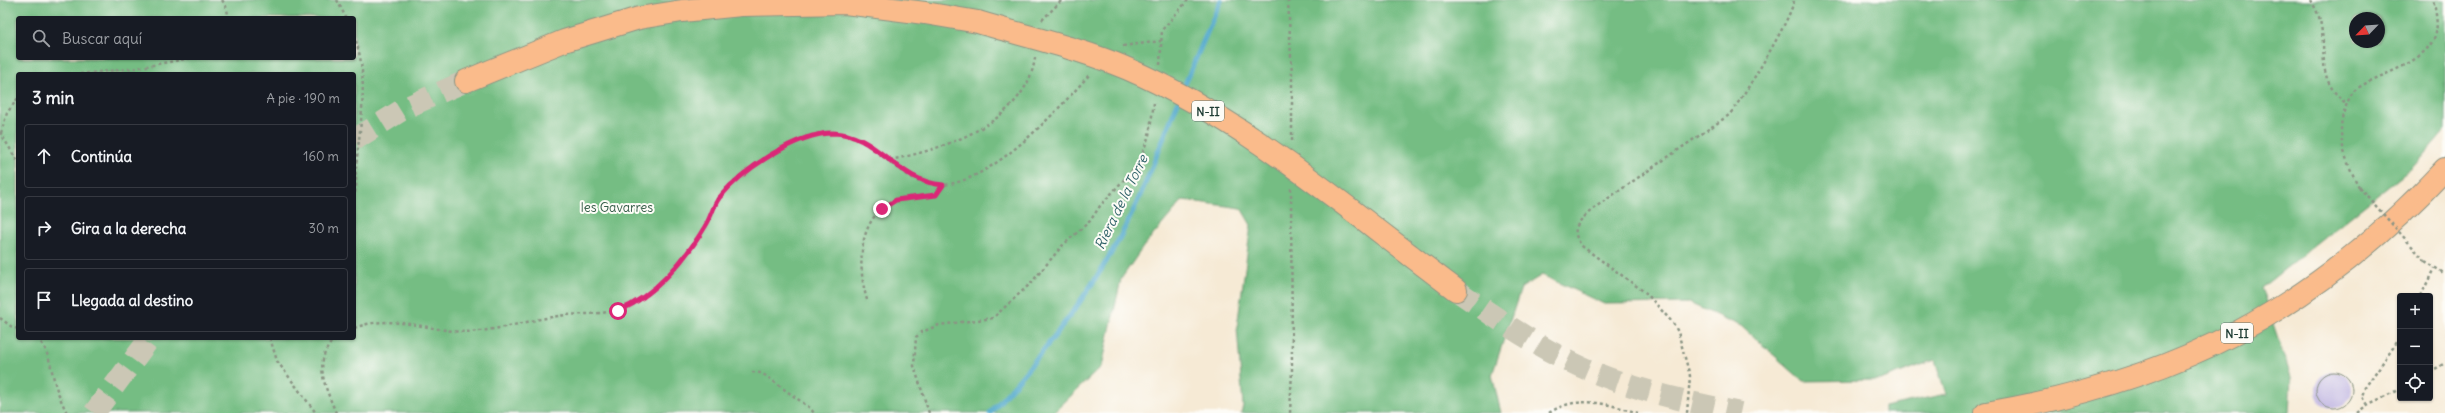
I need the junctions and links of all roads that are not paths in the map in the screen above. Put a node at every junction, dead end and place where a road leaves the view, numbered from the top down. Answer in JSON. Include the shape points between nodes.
{"nodes":[{"id":1,"x":466,"y":81,"type":"tunnel mouth"},
{"id":2,"x":2445,"y":169,"type":"edge"},
{"id":3,"x":1456,"y":290,"type":"tunnel mouth"},
{"id":4,"x":1986,"y":413,"type":"edge"}],
"edges":[{"from":1,"to":3,"type":"highway","number":"N-II","bridge":true,"via":[[564,41],[639,18],[682,11],[741,5],[845,4],[978,22],[1093,55],[1129,69],[1164,87],[1235,127],[1278,155]]},
{"from":2,"to":4,"type":"highway","number":"N-II","via":[[2420,196],[2354,257],[2292,301],[2226,340],[2128,380],[2075,395]]}]}
